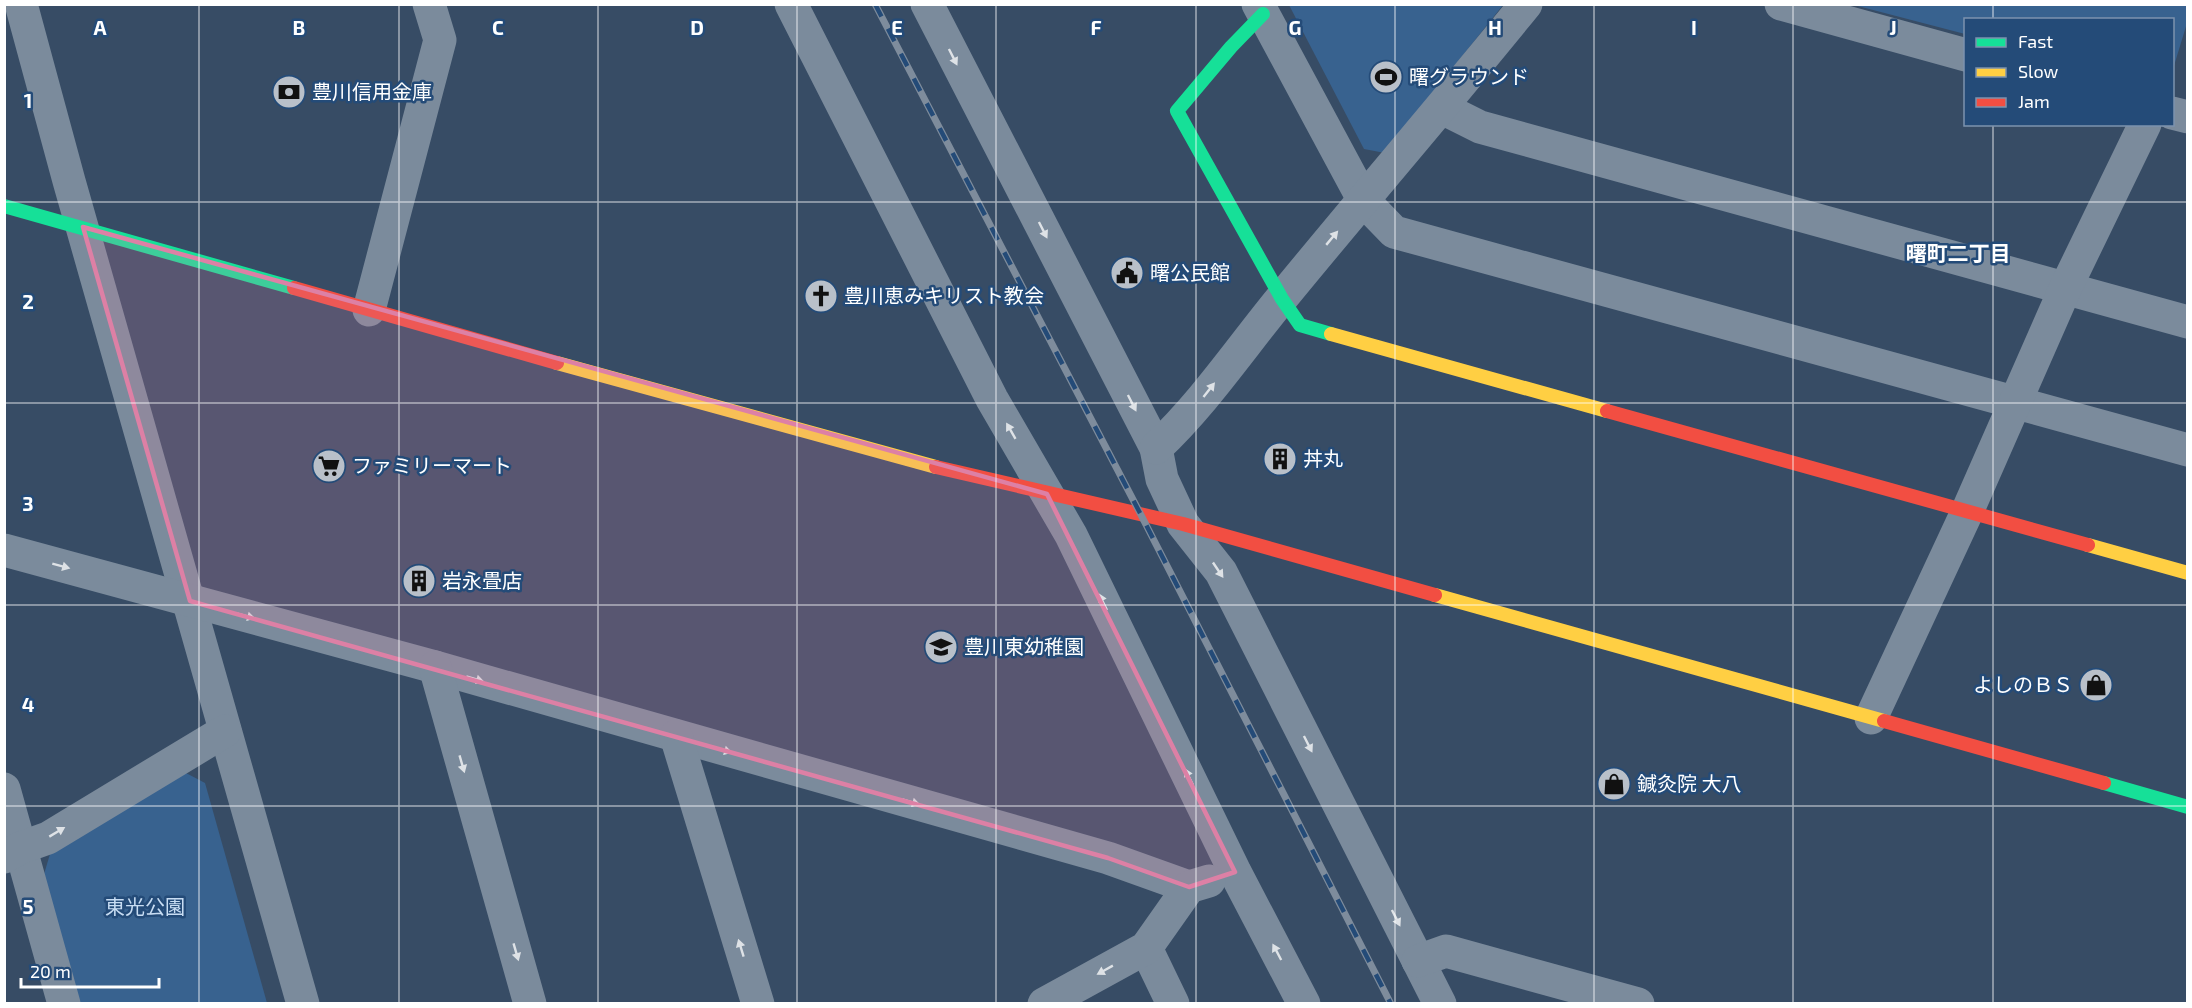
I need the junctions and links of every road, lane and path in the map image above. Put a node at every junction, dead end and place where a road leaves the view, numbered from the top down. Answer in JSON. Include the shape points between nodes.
{"nodes":[{"id":1,"x":21,"y":4,"type":"edge"},
{"id":2,"x":429,"y":4,"type":"edge"},
{"id":3,"x":791,"y":4,"type":"edge"},
{"id":4,"x":927,"y":4,"type":"edge"},
{"id":5,"x":1526,"y":4,"type":"edge"},
{"id":6,"x":1780,"y":4,"type":"edge"},
{"id":7,"x":1260,"y":9,"type":"edge"},
{"id":8,"x":1964,"y":56,"type":"edge"},
{"id":9,"x":1442,"y":108,"type":"junction"},
{"id":10,"x":2144,"y":126,"type":"edge"},
{"id":11,"x":1364,"y":201,"type":"junction"},
{"id":12,"x":4,"y":206,"type":"edge"},
{"id":13,"x":83,"y":227,"type":"junction"},
{"id":14,"x":2065,"y":289,"type":"junction"},
{"id":15,"x":1282,"y":299,"type":"junction"},
{"id":16,"x":369,"y":310,"type":"junction"},
{"id":17,"x":2187,"y":322,"type":"edge"},
{"id":18,"x":2016,"y":403,"type":"junction"},
{"id":19,"x":1156,"y":448,"type":"junction"},
{"id":20,"x":2187,"y":450,"type":"edge"},
{"id":21,"x":1047,"y":494,"type":"junction"},
{"id":22,"x":1967,"y":512,"type":"junction"},
{"id":23,"x":1183,"y":524,"type":"junction"},
{"id":24,"x":4,"y":550,"type":"edge"},
{"id":25,"x":2187,"y":573,"type":"edge"},
{"id":26,"x":190,"y":601,"type":"junction"},
{"id":27,"x":435,"y":668,"type":"junction"},
{"id":28,"x":1871,"y":718,"type":"junction"},
{"id":29,"x":225,"y":731,"type":"junction"},
{"id":30,"x":676,"y":736,"type":"junction"},
{"id":31,"x":4,"y":789,"type":"edge"},
{"id":32,"x":2187,"y":807,"type":"edge"},
{"id":33,"x":12,"y":853,"type":"edge"},
{"id":34,"x":1235,"y":872,"type":"junction"},
{"id":35,"x":1189,"y":887,"type":"junction"},
{"id":36,"x":1146,"y":948,"type":"junction"},
{"id":37,"x":1418,"y":960,"type":"junction"},
{"id":38,"x":64,"y":1004,"type":"edge"},
{"id":39,"x":303,"y":1004,"type":"edge"},
{"id":40,"x":531,"y":1004,"type":"edge"},
{"id":41,"x":758,"y":1004,"type":"edge"},
{"id":42,"x":1044,"y":1004,"type":"edge"},
{"id":43,"x":1173,"y":1004,"type":"edge"},
{"id":44,"x":1304,"y":1004,"type":"edge"},
{"id":45,"x":1440,"y":1004,"type":"edge"},
{"id":46,"x":1638,"y":1004,"type":"edge"}],
"edges":[{"from":1,"to":13,"type":"street"},
{"from":2,"to":16,"type":"street","via":[[440,40]]},
{"from":21,"to":3,"type":"street","one_way":true,"via":[[992,399]]},
{"from":4,"to":19,"type":"street","one_way":true},
{"from":5,"to":9,"type":"street"},
{"from":6,"to":8,"type":"street"},
{"from":7,"to":11,"type":"street"},
{"from":7,"to":15,"type":"street","via":[[1177,111]]},
{"from":9,"to":11,"type":"street"},
{"from":9,"to":14,"type":"street","via":[[1480,127]]},
{"from":10,"to":14,"type":"street"},
{"from":15,"to":11,"type":"street","one_way":true},
{"from":11,"to":18,"type":"street","via":[[1394,232]]},
{"from":12,"to":13,"type":"street"},
{"from":13,"to":16,"type":"street"},
{"from":13,"to":26,"type":"street"},
{"from":14,"to":17,"type":"street"},
{"from":14,"to":18,"type":"street"},
{"from":19,"to":15,"type":"street","one_way":true,"via":[[1182,423]]},
{"from":15,"to":22,"type":"street","via":[[1300,325]]},
{"from":16,"to":21,"type":"street"},
{"from":18,"to":20,"type":"street"},
{"from":18,"to":22,"type":"street"},
{"from":19,"to":23,"type":"street","via":[[1162,479]]},
{"from":21,"to":23,"type":"street"},
{"from":34,"to":21,"type":"street","one_way":true},
{"from":22,"to":25,"type":"street"},
{"from":22,"to":28,"type":"street"},
{"from":23,"to":28,"type":"street"},
{"from":23,"to":37,"type":"street","one_way":true,"via":[[1221,573]]},
{"from":24,"to":26,"type":"street","one_way":true},
{"from":26,"to":27,"type":"street","one_way":true},
{"from":26,"to":29,"type":"street"},
{"from":27,"to":30,"type":"street","one_way":true},
{"from":27,"to":40,"type":"street","one_way":true},
{"from":28,"to":32,"type":"street"},
{"from":33,"to":29,"type":"street","one_way":true,"via":[[48,838]]},
{"from":29,"to":39,"type":"street"},
{"from":30,"to":35,"type":"street","one_way":true,"via":[[1108,858]]},
{"from":41,"to":30,"type":"street","one_way":true},
{"from":31,"to":33,"type":"street"},
{"from":33,"to":38,"type":"street"},
{"from":34,"to":35,"type":"street"},
{"from":44,"to":34,"type":"street","one_way":true},
{"from":35,"to":36,"type":"street"},
{"from":36,"to":42,"type":"street","one_way":true},
{"from":36,"to":43,"type":"street"},
{"from":37,"to":45,"type":"street"},
{"from":37,"to":46,"type":"street","via":[[1446,951]]}]}
